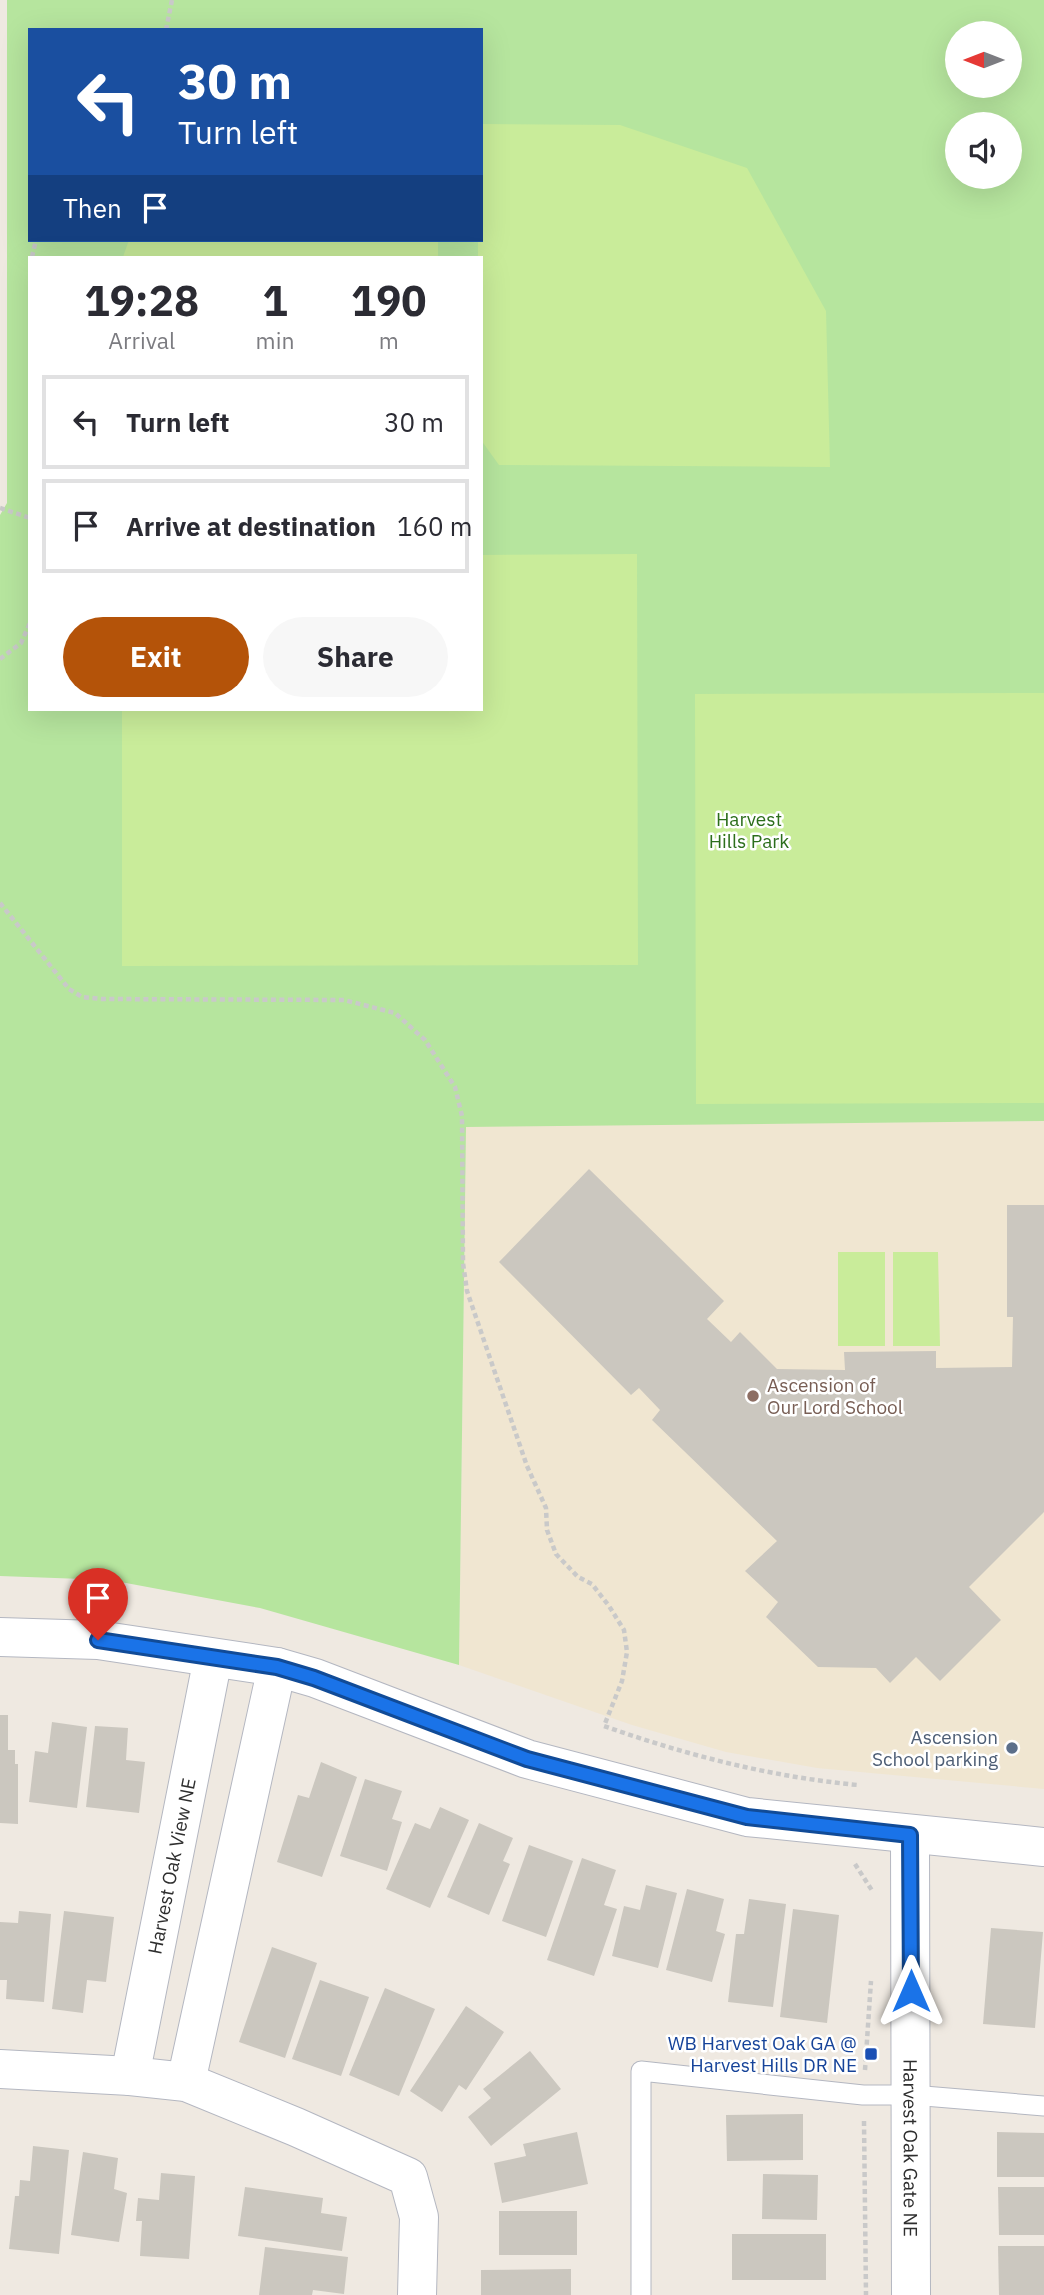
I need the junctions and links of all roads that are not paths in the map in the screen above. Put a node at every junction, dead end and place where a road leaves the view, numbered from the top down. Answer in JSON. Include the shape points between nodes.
{"nodes":[{"id":1,"x":0,"y":1637,"type":"edge"},
{"id":2,"x":213,"y":1658,"type":"junction"},
{"id":3,"x":277,"y":1667,"type":"junction"},
{"id":4,"x":910,"y":1835,"type":"junction"},
{"id":5,"x":1044,"y":1847,"type":"edge"},
{"id":6,"x":0,"y":2069,"type":"edge"},
{"id":7,"x":130,"y":2076,"type":"junction"},
{"id":8,"x":186,"y":2082,"type":"junction"},
{"id":9,"x":912,"y":2095,"type":"junction"},
{"id":10,"x":1044,"y":2106,"type":"edge"},
{"id":11,"x":417,"y":2295,"type":"edge"},
{"id":12,"x":640,"y":2295,"type":"edge"},
{"id":13,"x":911,"y":2295,"type":"edge"}],
"edges":[{"from":1,"to":2,"type":"street","via":[[98,1640]]},
{"from":2,"to":3,"type":"street"},
{"from":2,"to":7,"type":"street","name":"Harvest Oak View NE"},
{"from":3,"to":4,"type":"street","via":[[527,1759],[747,1817]]},
{"from":3,"to":8,"type":"street"},
{"from":4,"to":5,"type":"street"},
{"from":4,"to":9,"type":"street","name":"Harvest Oak Gate NE"},
{"from":6,"to":7,"type":"street"},
{"from":7,"to":8,"type":"street"},
{"from":8,"to":11,"type":"street","via":[[408,2177],[419,2217]]},
{"from":9,"to":10,"type":"lane"},
{"from":9,"to":12,"type":"lane","via":[[863,2095],[641,2071]]},
{"from":9,"to":13,"type":"street","name":"Harvest Oak Gate NE"}]}
